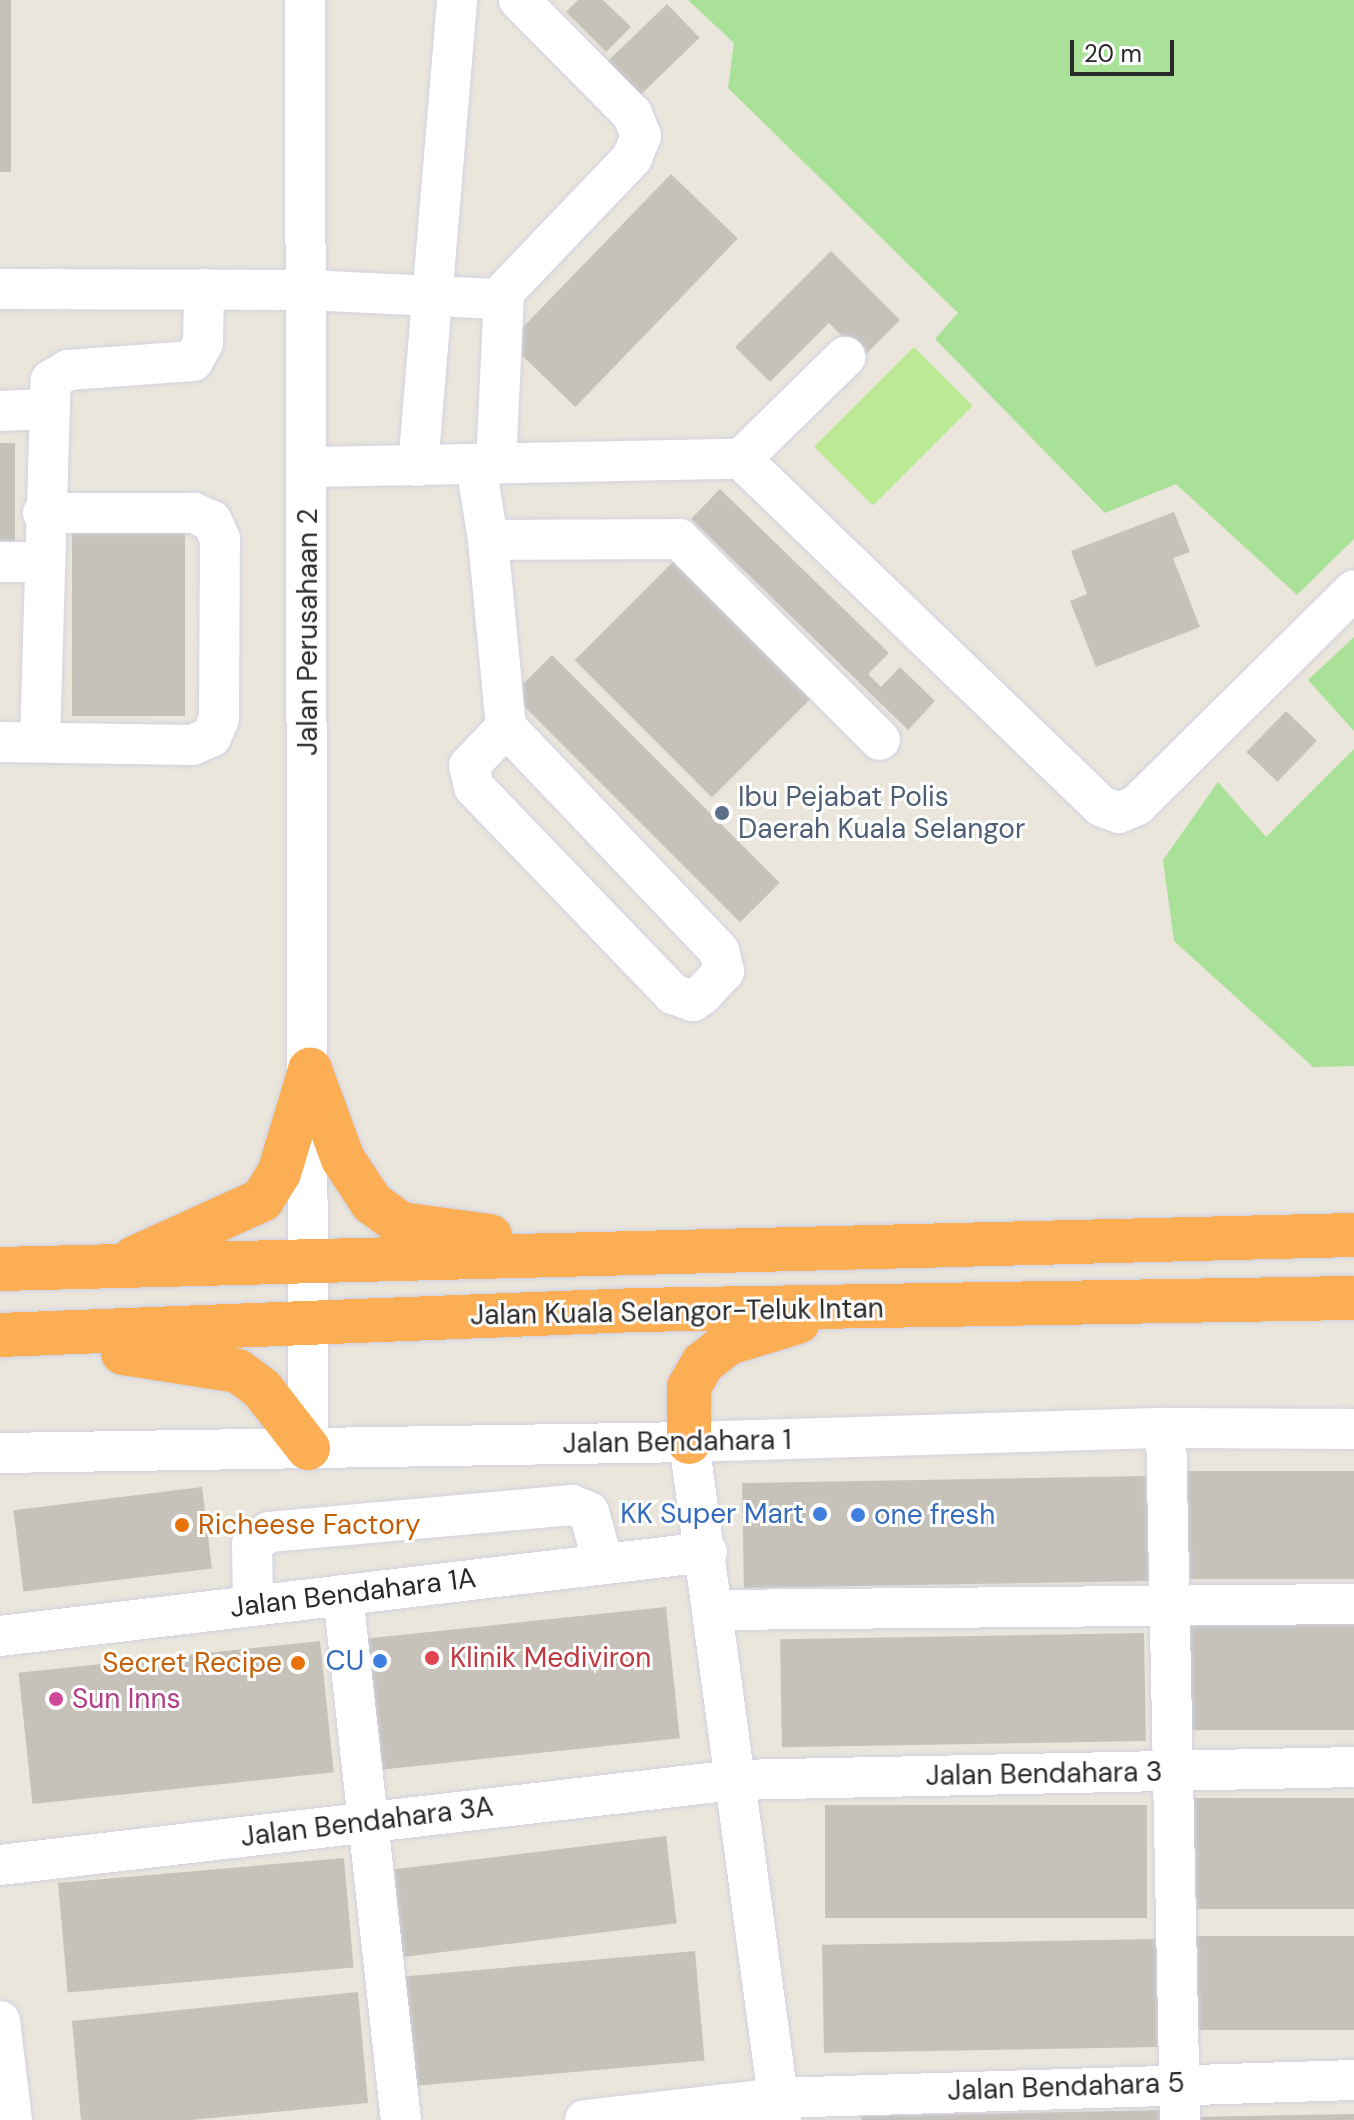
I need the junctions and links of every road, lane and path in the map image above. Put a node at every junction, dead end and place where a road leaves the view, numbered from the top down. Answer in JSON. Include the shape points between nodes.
{"nodes":[{"id":1,"x":305,"y":0,"type":"edge"},
{"id":2,"x":457,"y":0,"type":"edge"},
{"id":3,"x":519,"y":0,"type":"edge"},
{"id":4,"x":0,"y":289,"type":"edge"},
{"id":5,"x":204,"y":289,"type":"junction"},
{"id":6,"x":307,"y":290,"type":"junction"},
{"id":7,"x":432,"y":295,"type":"junction"},
{"id":8,"x":501,"y":299,"type":"junction"},
{"id":9,"x":845,"y":357,"type":"dead end"},
{"id":10,"x":47,"y":409,"type":"junction"},
{"id":11,"x":0,"y":411,"type":"edge"},
{"id":12,"x":741,"y":459,"type":"junction"},
{"id":13,"x":486,"y":464,"type":"junction"},
{"id":14,"x":418,"y":466,"type":"junction"},
{"id":15,"x":308,"y":467,"type":"junction"},
{"id":16,"x":43,"y":513,"type":"junction"},
{"id":17,"x":488,"y":540,"type":"junction"},
{"id":18,"x":0,"y":562,"type":"edge"},
{"id":19,"x":43,"y":562,"type":"junction"},
{"id":20,"x":1354,"y":590,"type":"edge"},
{"id":21,"x":506,"y":727,"type":"junction"},
{"id":22,"x":880,"y":740,"type":"dead end"},
{"id":23,"x":0,"y":742,"type":"edge"},
{"id":24,"x":40,"y":742,"type":"junction"},
{"id":25,"x":310,"y":1070,"type":"junction"},
{"id":26,"x":1354,"y":1235,"type":"edge"},
{"id":27,"x":732,"y":1254,"type":"junction"},
{"id":28,"x":309,"y":1263,"type":"junction"},
{"id":29,"x":113,"y":1267,"type":"junction"},
{"id":30,"x":0,"y":1269,"type":"edge"},
{"id":31,"x":1354,"y":1298,"type":"edge"},
{"id":32,"x":847,"y":1308,"type":"junction"},
{"id":33,"x":308,"y":1325,"type":"junction"},
{"id":34,"x":0,"y":1335,"type":"edge"},
{"id":35,"x":0,"y":1351,"type":"edge"},
{"id":36,"x":1166,"y":1428,"type":"junction"},
{"id":37,"x":1354,"y":1429,"type":"edge"},
{"id":38,"x":689,"y":1442,"type":"junction"},
{"id":39,"x":308,"y":1448,"type":"junction"},
{"id":40,"x":0,"y":1453,"type":"edge"},
{"id":41,"x":707,"y":1552,"type":"junction"},
{"id":42,"x":603,"y":1563,"type":"junction"},
{"id":43,"x":343,"y":1595,"type":"junction"},
{"id":44,"x":1354,"y":1604,"type":"edge"},
{"id":45,"x":253,"y":1605,"type":"junction"},
{"id":46,"x":1169,"y":1607,"type":"junction"},
{"id":47,"x":714,"y":1610,"type":"junction"},
{"id":48,"x":0,"y":1636,"type":"edge"},
{"id":49,"x":1354,"y":1767,"type":"edge"},
{"id":50,"x":1173,"y":1772,"type":"junction"},
{"id":51,"x":735,"y":1780,"type":"junction"},
{"id":52,"x":368,"y":1822,"type":"junction"},
{"id":53,"x":0,"y":1865,"type":"edge"},
{"id":54,"x":0,"y":2021,"type":"edge"},
{"id":55,"x":1354,"y":2080,"type":"edge"},
{"id":56,"x":1180,"y":2102,"type":"edge"},
{"id":57,"x":780,"y":2109,"type":"edge"},
{"id":58,"x":12,"y":2120,"type":"edge"},
{"id":59,"x":401,"y":2120,"type":"edge"},
{"id":60,"x":585,"y":2120,"type":"edge"}],
"edges":[{"from":1,"to":6,"type":"street","name":"Jalan Perusahaan 2"},
{"from":2,"to":7,"type":"street"},
{"from":3,"to":8,"type":"street","via":[[632,114],[641,136],[632,158]]},
{"from":4,"to":5,"type":"street"},
{"from":5,"to":6,"type":"street"},
{"from":5,"to":10,"type":"street","via":[[203,343],[193,361],[58,373],[48,390]]},
{"from":6,"to":7,"type":"street"},
{"from":6,"to":15,"type":"street","name":"Jalan Perusahaan 2"},
{"from":7,"to":8,"type":"street"},
{"from":7,"to":14,"type":"street"},
{"from":8,"to":13,"type":"street"},
{"from":9,"to":12,"type":"street"},
{"from":10,"to":11,"type":"street"},
{"from":10,"to":16,"type":"street"},
{"from":12,"to":13,"type":"street"},
{"from":12,"to":20,"type":"street","via":[[1109,811],[1137,805]]},
{"from":13,"to":14,"type":"street"},
{"from":13,"to":17,"type":"street"},
{"from":14,"to":15,"type":"street"},
{"from":15,"to":25,"type":"street","name":"Jalan Perusahaan 2"},
{"from":16,"to":19,"type":"street"},
{"from":16,"to":24,"type":"street","via":[[194,513],[212,521],[220,539],[219,719],[211,737],[192,745]]},
{"from":17,"to":21,"type":"street"},
{"from":17,"to":22,"type":"street","via":[[679,539]]},
{"from":18,"to":19,"type":"street"},
{"from":19,"to":24,"type":"street"},
{"from":21,"to":21,"type":"street","via":[[719,951],[724,971],[702,995],[693,1001],[673,994],[474,787],[469,766]]},
{"from":23,"to":24,"type":"street"},
{"from":25,"to":27,"type":"highway","via":[[343,1159],[372,1203],[401,1224]]},
{"from":25,"to":28,"type":"street","name":"Jalan Perusahaan 2"},
{"from":25,"to":29,"type":"highway","via":[[279,1173],[262,1200]]},
{"from":26,"to":27,"type":"highway","name":"Jalan Kuala Selangor-Teluk Intan"},
{"from":27,"to":28,"type":"highway","name":"Jalan Kuala Selangor-Teluk Intan"},
{"from":28,"to":29,"type":"highway","name":"Jalan Kuala Selangor-Teluk Intan"},
{"from":28,"to":33,"type":"street","name":"Jalan Perusahaan 2"},
{"from":29,"to":30,"type":"highway","name":"Jalan Kuala Selangor-Teluk Intan"},
{"from":31,"to":32,"type":"highway","name":"Jalan Kuala Selangor-Teluk Intan"},
{"from":32,"to":33,"type":"highway","name":"Jalan Kuala Selangor-Teluk Intan","via":[[635,1310]]},
{"from":32,"to":38,"type":"highway","via":[[729,1343],[703,1363],[689,1387]]},
{"from":33,"to":34,"type":"highway","name":"Jalan Kuala Selangor-Teluk Intan"},
{"from":33,"to":39,"type":"street","name":"Jalan Perusahaan 2"},
{"from":35,"to":39,"type":"highway","via":[[151,1354],[238,1371],[262,1389]]},
{"from":36,"to":37,"type":"street","name":"Jalan Bendahara 1"},
{"from":36,"to":38,"type":"street","name":"Jalan Bendahara 1"},
{"from":36,"to":46,"type":"street"},
{"from":38,"to":39,"type":"street","name":"Jalan Bendahara 1"},
{"from":38,"to":41,"type":"street"},
{"from":39,"to":40,"type":"street","name":"Jalan Bendahara 1"},
{"from":41,"to":42,"type":"street","name":"Jalan Bendahara 1A"},
{"from":41,"to":47,"type":"street"},
{"from":42,"to":43,"type":"street","name":"Jalan Bendahara 1A"},
{"from":42,"to":45,"type":"street","via":[[593,1521],[581,1506],[572,1505],[269,1532],[252,1544]]},
{"from":43,"to":45,"type":"street","name":"Jalan Bendahara 1A"},
{"from":43,"to":52,"type":"street"},
{"from":44,"to":46,"type":"street"},
{"from":45,"to":48,"type":"street","name":"Jalan Bendahara 1A"},
{"from":46,"to":47,"type":"street"},
{"from":46,"to":50,"type":"street"},
{"from":47,"to":51,"type":"street"},
{"from":49,"to":50,"type":"street","name":"Jalan Bendahara 3"},
{"from":50,"to":51,"type":"street","name":"Jalan Bendahara 3"},
{"from":50,"to":56,"type":"street"},
{"from":51,"to":52,"type":"street","name":"Jalan Bendahara 3A"},
{"from":51,"to":57,"type":"street"},
{"from":52,"to":53,"type":"street","name":"Jalan Bendahara 3A"},
{"from":52,"to":59,"type":"street"},
{"from":54,"to":58,"type":"street"},
{"from":55,"to":56,"type":"street","name":"Jalan Bendahara 5"},
{"from":56,"to":57,"type":"street","name":"Jalan Bendahara 5"},
{"from":57,"to":60,"type":"street","name":"Jalan Bendahara 5"}]}
